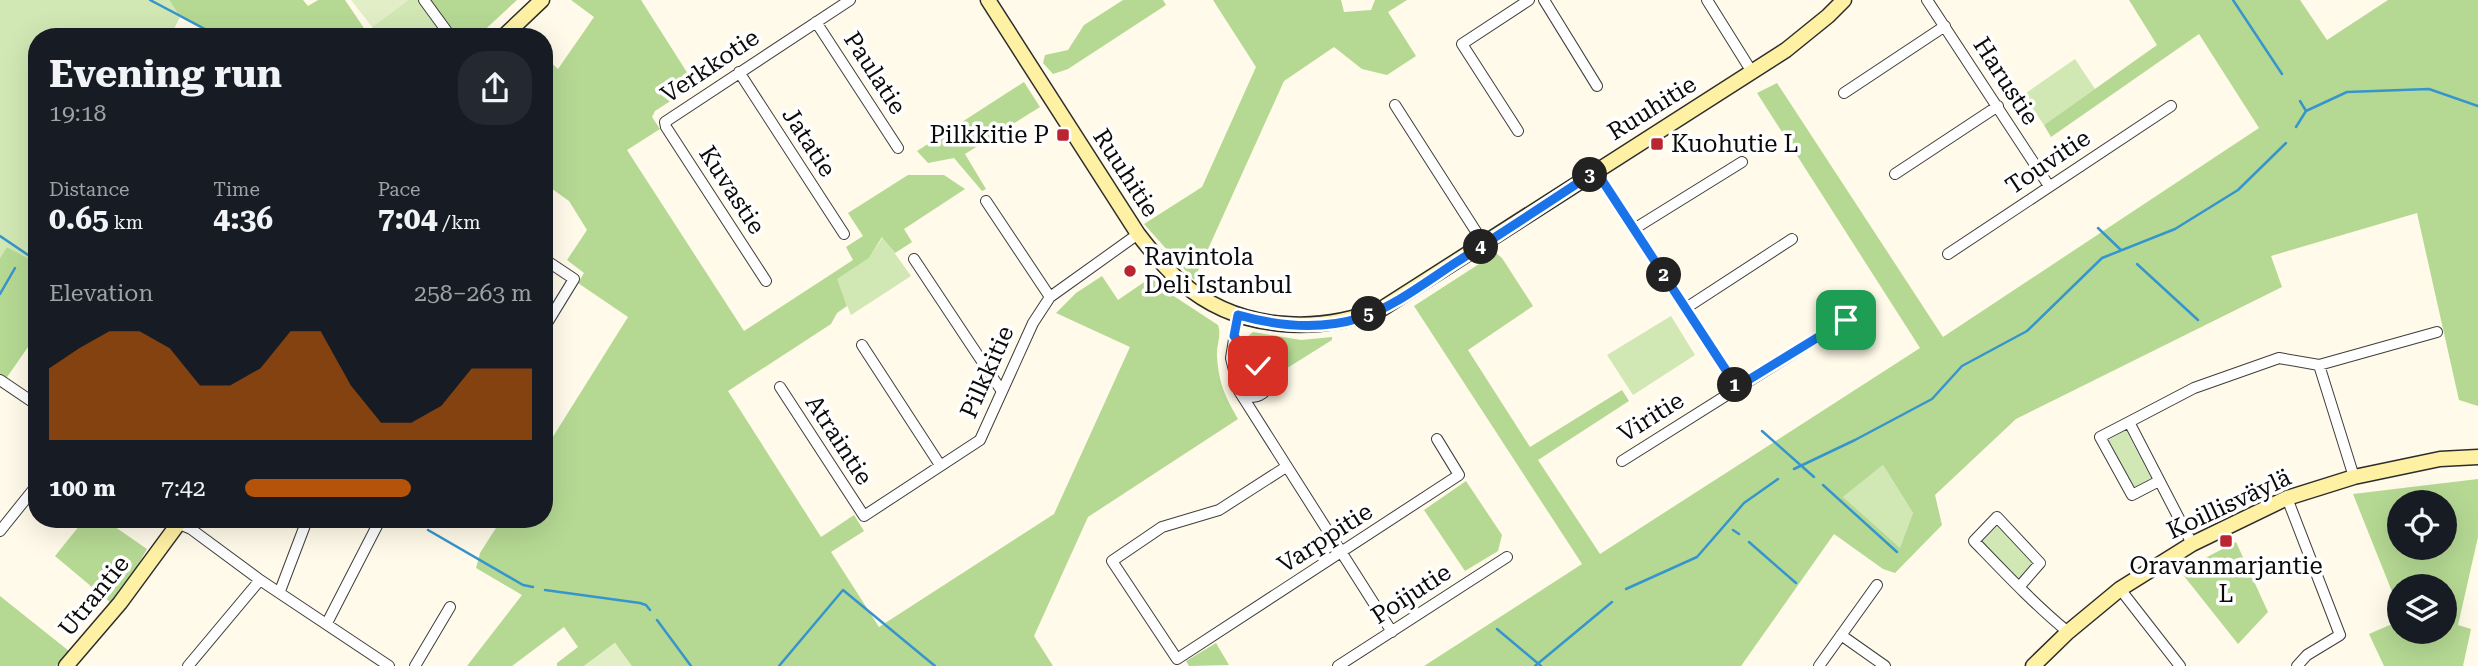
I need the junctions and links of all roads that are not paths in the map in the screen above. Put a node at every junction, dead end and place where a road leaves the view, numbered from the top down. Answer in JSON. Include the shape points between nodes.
{"nodes":[{"id":1,"x":424,"y":0,"type":"edge"},
{"id":2,"x":542,"y":0,"type":"edge"},
{"id":3,"x":850,"y":0,"type":"edge"},
{"id":4,"x":988,"y":0,"type":"edge"},
{"id":5,"x":1528,"y":0,"type":"edge"},
{"id":6,"x":1544,"y":0,"type":"edge"},
{"id":7,"x":1707,"y":0,"type":"edge"},
{"id":8,"x":1844,"y":0,"type":"edge"},
{"id":9,"x":1927,"y":0,"type":"edge"},
{"id":10,"x":816,"y":22,"type":"junction"},
{"id":11,"x":1945,"y":26,"type":"junction"},
{"id":12,"x":445,"y":28,"type":"edge"},
{"id":13,"x":512,"y":28,"type":"edge"},
{"id":14,"x":738,"y":72,"type":"junction"},
{"id":15,"x":1752,"y":72,"type":"junction"},
{"id":16,"x":1597,"y":86,"type":"dead end"},
{"id":17,"x":1844,"y":93,"type":"dead end"},
{"id":18,"x":1395,"y":105,"type":"dead end"},
{"id":19,"x":1998,"y":106,"type":"junction"},
{"id":20,"x":2171,"y":106,"type":"dead end"},
{"id":21,"x":665,"y":122,"type":"joint"},
{"id":22,"x":1518,"y":131,"type":"dead end"},
{"id":23,"x":898,"y":148,"type":"dead end"},
{"id":24,"x":1742,"y":162,"type":"dead end"},
{"id":25,"x":1596,"y":171,"type":"junction"},
{"id":26,"x":1895,"y":174,"type":"dead end"},
{"id":27,"x":2049,"y":186,"type":"junction"},
{"id":28,"x":986,"y":201,"type":"dead end"},
{"id":29,"x":1634,"y":229,"type":"junction"},
{"id":30,"x":844,"y":234,"type":"dead end"},
{"id":31,"x":1138,"y":234,"type":"junction"},
{"id":32,"x":1792,"y":239,"type":"dead end"},
{"id":33,"x":1484,"y":244,"type":"junction"},
{"id":34,"x":1948,"y":254,"type":"dead end"},
{"id":35,"x":914,"y":259,"type":"dead end"},
{"id":36,"x":553,"y":265,"type":"edge"},
{"id":37,"x":766,"y":281,"type":"dead end"},
{"id":38,"x":1051,"y":297,"type":"junction"},
{"id":39,"x":1686,"y":308,"type":"junction"},
{"id":40,"x":553,"y":313,"type":"edge"},
{"id":41,"x":1238,"y":315,"type":"junction"},
{"id":42,"x":1846,"y":320,"type":"dead end"},
{"id":43,"x":2437,"y":332,"type":"dead end"},
{"id":44,"x":1234,"y":336,"type":"junction"},
{"id":45,"x":862,"y":345,"type":"dead end"},
{"id":46,"x":2319,"y":365,"type":"junction"},
{"id":47,"x":0,"y":380,"type":"edge"},
{"id":48,"x":780,"y":387,"type":"dead end"},
{"id":49,"x":1737,"y":387,"type":"junction"},
{"id":50,"x":1001,"y":390,"type":"junction"},
{"id":51,"x":1239,"y":391,"type":"junction"},
{"id":52,"x":28,"y":399,"type":"edge"},
{"id":53,"x":2129,"y":422,"type":"junction"},
{"id":54,"x":1437,"y":439,"type":"dead end"},
{"id":55,"x":2478,"y":457,"type":"edge"},
{"id":56,"x":1622,"y":461,"type":"dead end"},
{"id":57,"x":940,"y":465,"type":"junction"},
{"id":58,"x":1286,"y":467,"type":"junction"},
{"id":59,"x":2354,"y":477,"type":"junction"},
{"id":60,"x":2159,"y":481,"type":"junction"},
{"id":61,"x":28,"y":496,"type":"edge"},
{"id":62,"x":2287,"y":498,"type":"junction"},
{"id":63,"x":864,"y":516,"type":"joint"},
{"id":64,"x":176,"y":528,"type":"edge"},
{"id":65,"x":188,"y":528,"type":"edge"},
{"id":66,"x":304,"y":528,"type":"edge"},
{"id":67,"x":376,"y":528,"type":"edge"},
{"id":68,"x":0,"y":531,"type":"edge"},
{"id":69,"x":2192,"y":544,"type":"junction"},
{"id":70,"x":1341,"y":552,"type":"junction"},
{"id":71,"x":1507,"y":557,"type":"dead end"},
{"id":72,"x":260,"y":580,"type":"junction"},
{"id":73,"x":1877,"y":585,"type":"dead end"},
{"id":74,"x":2020,"y":586,"type":"junction"},
{"id":75,"x":2120,"y":589,"type":"junction"},
{"id":76,"x":280,"y":591,"type":"junction"},
{"id":77,"x":450,"y":607,"type":"dead end"},
{"id":78,"x":327,"y":623,"type":"junction"},
{"id":79,"x":1392,"y":632,"type":"junction"},
{"id":80,"x":2068,"y":632,"type":"junction"},
{"id":81,"x":1841,"y":635,"type":"junction"},
{"id":82,"x":66,"y":666,"type":"edge"},
{"id":83,"x":188,"y":666,"type":"edge"},
{"id":84,"x":389,"y":666,"type":"edge"},
{"id":85,"x":415,"y":666,"type":"edge"},
{"id":86,"x":1338,"y":666,"type":"edge"},
{"id":87,"x":1819,"y":666,"type":"edge"},
{"id":88,"x":1885,"y":666,"type":"edge"},
{"id":89,"x":2033,"y":666,"type":"edge"},
{"id":90,"x":2180,"y":666,"type":"edge"},
{"id":91,"x":2297,"y":666,"type":"edge"}],
"edges":[{"from":1,"to":12,"type":"street"},
{"from":2,"to":13,"type":"street"},
{"from":3,"to":10,"type":"street","name":"Verkkotie"},
{"from":4,"to":31,"type":"street","name":"Ruuhitie"},
{"from":5,"to":22,"type":"street","via":[[1462,44]]},
{"from":6,"to":16,"type":"street"},
{"from":7,"to":15,"type":"street"},
{"from":8,"to":15,"type":"street","name":"Ruuhitie","via":[[1809,33]]},
{"from":9,"to":11,"type":"street","name":"Harustie"},
{"from":10,"to":14,"type":"street","name":"Verkkotie"},
{"from":10,"to":23,"type":"street","name":"Paulatie"},
{"from":11,"to":17,"type":"street"},
{"from":11,"to":19,"type":"street","name":"Harustie"},
{"from":14,"to":21,"type":"street","name":"Verkkotie"},
{"from":14,"to":30,"type":"street","name":"Jatatie"},
{"from":15,"to":25,"type":"street","name":"Ruuhitie"},
{"from":18,"to":33,"type":"street"},
{"from":19,"to":26,"type":"street"},
{"from":19,"to":27,"type":"street","name":"Harustie"},
{"from":20,"to":27,"type":"street","name":"Touvitie"},
{"from":21,"to":37,"type":"street","name":"Kuvastie"},
{"from":24,"to":29,"type":"street"},
{"from":25,"to":29,"type":"street"},
{"from":25,"to":33,"type":"street","name":"Ruuhitie"},
{"from":27,"to":34,"type":"street","name":"Touvitie"},
{"from":28,"to":38,"type":"street"},
{"from":29,"to":39,"type":"street"},
{"from":31,"to":38,"type":"street","name":"Pilkkitie"},
{"from":31,"to":41,"type":"street","name":"Ruuhitie","via":[[1180,282]]},
{"from":32,"to":39,"type":"street"},
{"from":33,"to":41,"type":"street","name":"Ruuhitie","via":[[1383,308],[1359,318],[1334,324],[1288,325]]},
{"from":35,"to":50,"type":"street"},
{"from":36,"to":40,"type":"street","via":[[574,279]]},
{"from":38,"to":50,"type":"street","name":"Pilkkitie","via":[[1033,323]]},
{"from":39,"to":49,"type":"street"},
{"from":41,"to":44,"type":"street"},
{"from":42,"to":49,"type":"street","name":"Viritie"},
{"from":43,"to":46,"type":"street"},
{"from":44,"to":51,"type":"street","via":[[1231,358]]},
{"from":44,"to":51,"type":"street","via":[[1267,382],[1261,395]]},
{"from":45,"to":57,"type":"street"},
{"from":46,"to":53,"type":"street","via":[[2279,358],[2193,388]]},
{"from":46,"to":59,"type":"street"},
{"from":47,"to":52,"type":"street"},
{"from":48,"to":63,"type":"street","name":"Atraintie"},
{"from":49,"to":56,"type":"street","name":"Viritie"},
{"from":50,"to":57,"type":"street","name":"Pilkkitie","via":[[980,440]]},
{"from":51,"to":58,"type":"street"},
{"from":53,"to":60,"type":"street"},
{"from":53,"to":60,"type":"street","via":[[2100,437],[2132,495]]},
{"from":54,"to":70,"type":"street","name":"Varppitie","via":[[1459,475]]},
{"from":55,"to":59,"type":"street","name":"Koillisväylä","via":[[2440,459]]},
{"from":57,"to":63,"type":"street","name":"Pilkkitie"},
{"from":58,"to":70,"type":"street"},
{"from":58,"to":70,"type":"street","name":"Varppitie","via":[[1219,510],[1162,527],[1112,561],[1177,659]]},
{"from":59,"to":62,"type":"street","name":"Koillisväylä"},
{"from":60,"to":69,"type":"street"},
{"from":61,"to":68,"type":"street"},
{"from":62,"to":69,"type":"street","name":"Koillisväylä"},
{"from":62,"to":91,"type":"street","via":[[2340,635]]},
{"from":64,"to":82,"type":"street","name":"Utrantie"},
{"from":65,"to":72,"type":"street"},
{"from":66,"to":76,"type":"street"},
{"from":67,"to":78,"type":"street"},
{"from":69,"to":75,"type":"street","name":"Koillisväylä"},
{"from":70,"to":79,"type":"street"},
{"from":71,"to":79,"type":"street","name":"Poijutie"},
{"from":72,"to":76,"type":"street"},
{"from":72,"to":83,"type":"street"},
{"from":73,"to":81,"type":"street"},
{"from":74,"to":74,"type":"street","via":[[2040,564],[1997,517],[1974,541]]},
{"from":74,"to":80,"type":"street"},
{"from":75,"to":80,"type":"street","name":"Koillisväylä"},
{"from":75,"to":90,"type":"street"},
{"from":76,"to":78,"type":"street"},
{"from":77,"to":85,"type":"street"},
{"from":78,"to":84,"type":"street"},
{"from":79,"to":86,"type":"street","name":"Poijutie"},
{"from":80,"to":89,"type":"street","name":"Koillisväylä"},
{"from":81,"to":87,"type":"street"},
{"from":81,"to":88,"type":"street"}]}
